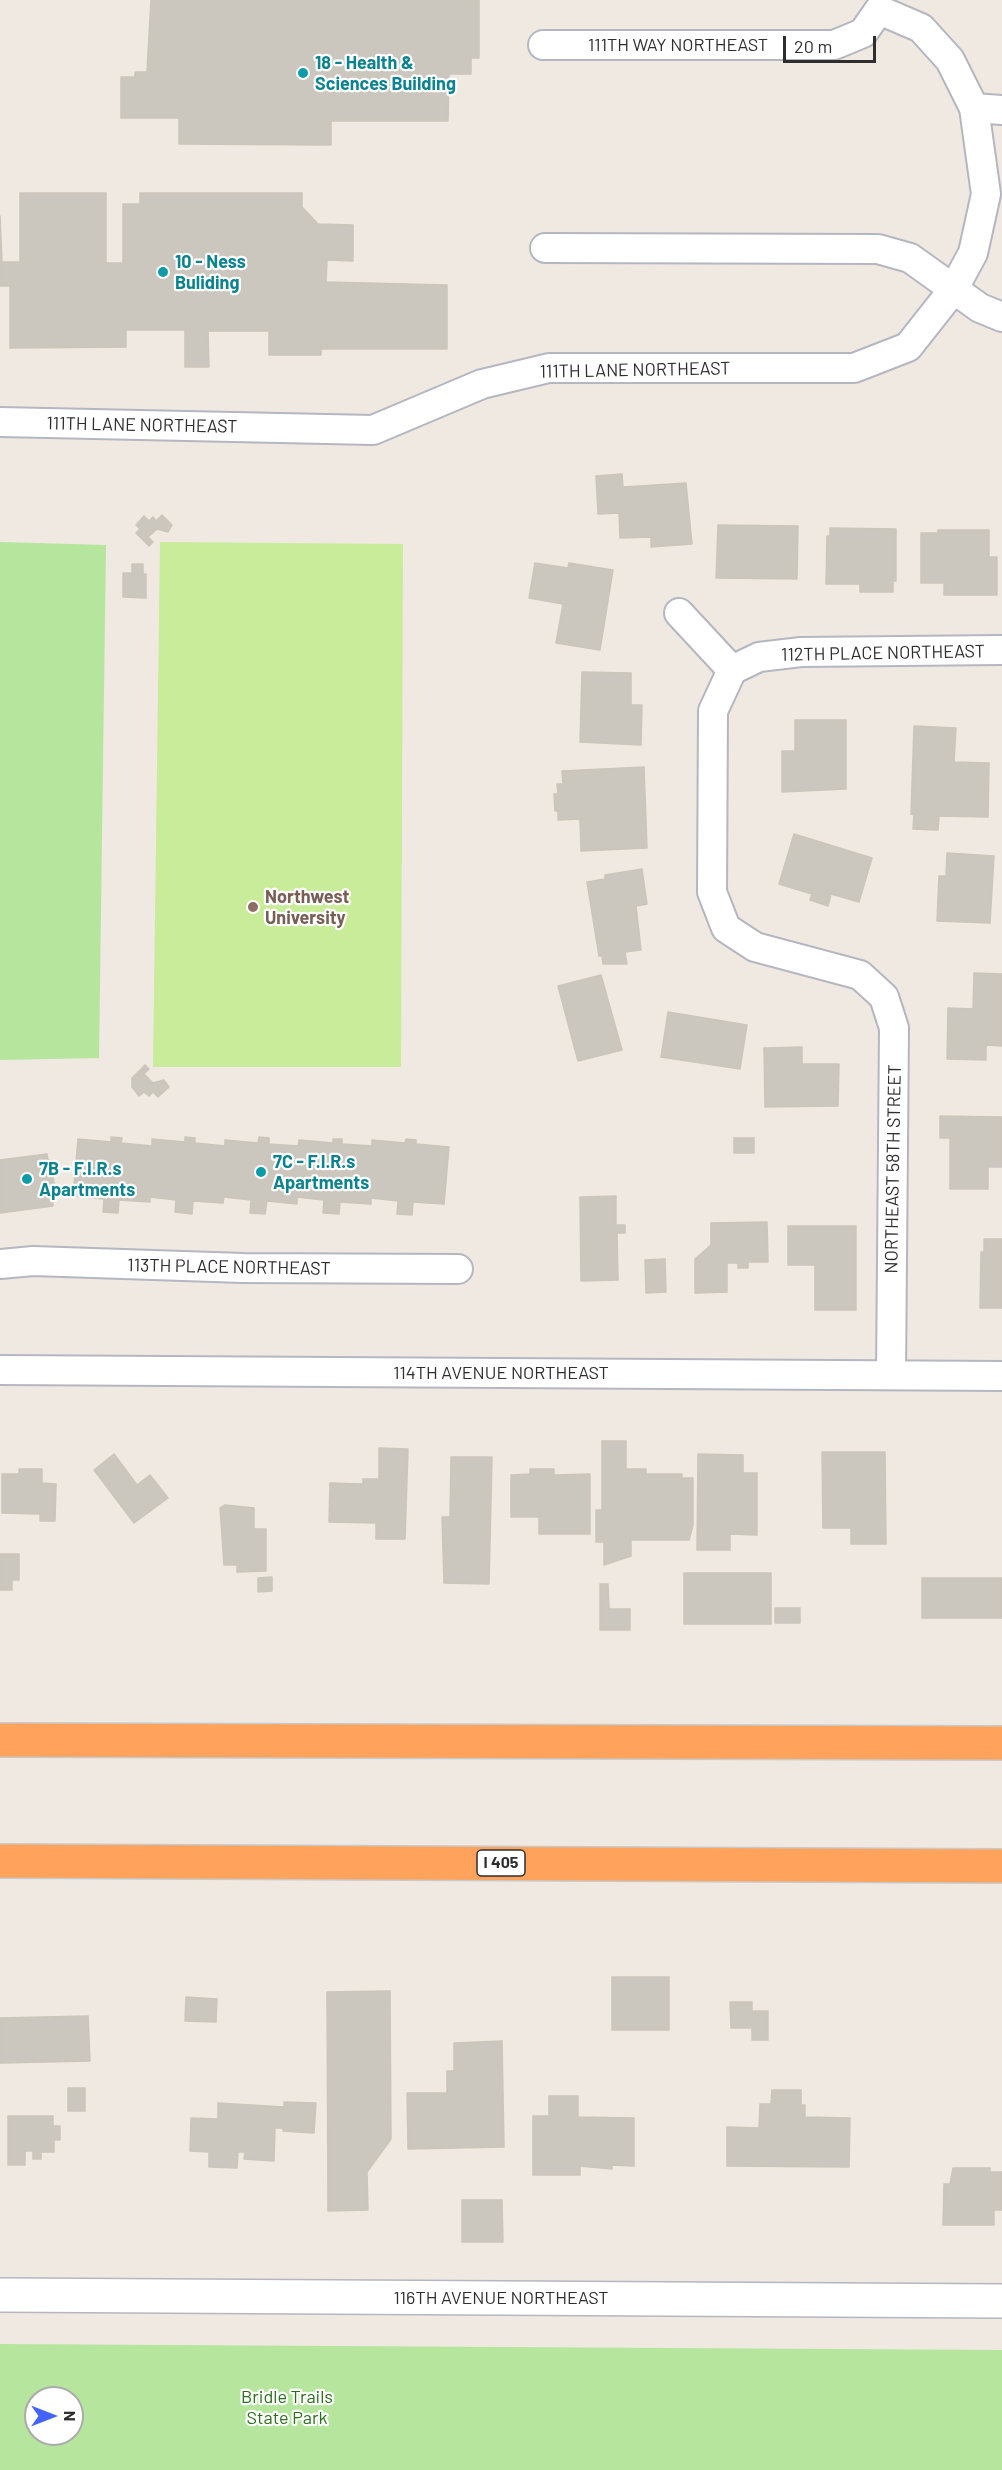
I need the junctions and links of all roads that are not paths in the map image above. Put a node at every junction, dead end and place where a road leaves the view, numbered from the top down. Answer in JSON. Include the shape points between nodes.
{"nodes":[{"id":1,"x":879,"y":5,"type":"edge"},
{"id":2,"x":543,"y":45,"type":"dead end"},
{"id":3,"x":988,"y":109,"type":"edge"},
{"id":4,"x":545,"y":248,"type":"dead end"},
{"id":5,"x":953,"y":290,"type":"junction"},
{"id":6,"x":1002,"y":317,"type":"edge"},
{"id":7,"x":0,"y":422,"type":"edge"},
{"id":8,"x":679,"y":613,"type":"dead end"},
{"id":9,"x":1002,"y":650,"type":"edge"},
{"id":10,"x":732,"y":669,"type":"junction"},
{"id":11,"x":0,"y":1264,"type":"edge"},
{"id":12,"x":458,"y":1269,"type":"dead end"},
{"id":13,"x":0,"y":1370,"type":"edge"},
{"id":14,"x":891,"y":1375,"type":"junction"},
{"id":15,"x":1002,"y":1376,"type":"edge"},
{"id":16,"x":0,"y":1740,"type":"edge"},
{"id":17,"x":1002,"y":1743,"type":"edge"},
{"id":18,"x":0,"y":1861,"type":"edge"},
{"id":19,"x":1002,"y":1866,"type":"edge"},
{"id":20,"x":0,"y":2295,"type":"edge"},
{"id":21,"x":1002,"y":2301,"type":"edge"}],
"edges":[{"from":1,"to":2,"type":"street","name":"111TH WAY NORTHEAST","via":[[863,33],[834,45]]},
{"from":1,"to":3,"type":"street","name":"111TH WAY NORTHEAST","via":[[921,28]]},
{"from":3,"to":5,"type":"street","name":"111TH LANE NORTHEAST","via":[[986,194],[974,253]]},
{"from":4,"to":5,"type":"street","via":[[878,249],[910,258]]},
{"from":5,"to":6,"type":"street"},
{"from":5,"to":7,"type":"street","name":"111TH LANE NORTHEAST","via":[[908,347],[854,368],[549,368],[482,384],[373,430]]},
{"from":8,"to":10,"type":"street"},
{"from":9,"to":10,"type":"street","name":"112TH PLACE NORTHEAST","via":[[801,652],[759,657]]},
{"from":10,"to":14,"type":"street","name":"NORTHEAST 58TH STREET","via":[[713,711],[712,892],[726,928],[755,947],[860,975],[884,997],[894,1028]]},
{"from":11,"to":12,"type":"street","name":"113TH PLACE NORTHEAST","via":[[33,1261],[243,1268]]},
{"from":13,"to":14,"type":"street","name":"114TH AVENUE NORTHEAST"},
{"from":14,"to":15,"type":"street","name":"114TH AVENUE NORTHEAST"},
{"from":16,"to":17,"type":"highway"},
{"from":18,"to":19,"type":"highway","number":"I 405"},
{"from":20,"to":21,"type":"street","name":"116TH AVENUE NORTHEAST"}]}
